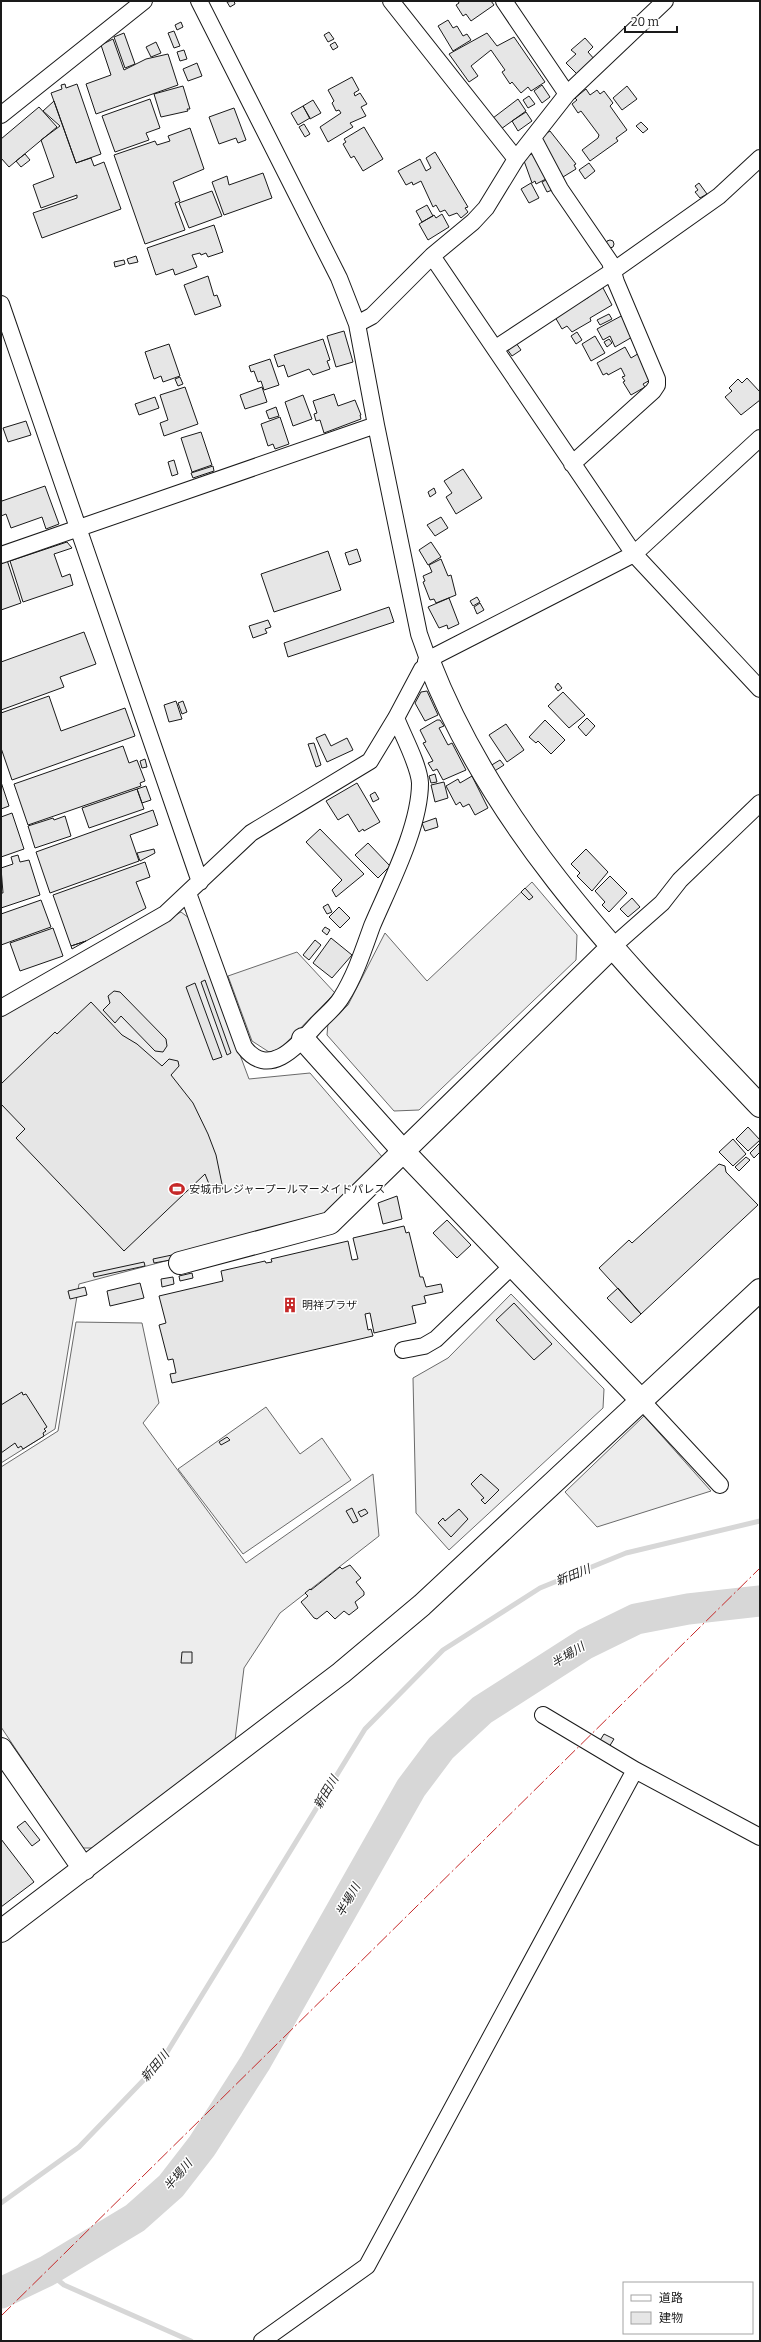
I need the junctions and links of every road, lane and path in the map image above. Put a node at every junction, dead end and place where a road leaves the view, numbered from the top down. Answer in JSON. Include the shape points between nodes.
{"nodes":[{"id":1,"x":144,"y":1,"type":"edge"},
{"id":2,"x":199,"y":1,"type":"edge"},
{"id":3,"x":391,"y":1,"type":"edge"},
{"id":4,"x":504,"y":1,"type":"edge"},
{"id":5,"x":665,"y":1,"type":"edge"},
{"id":6,"x":567,"y":94,"type":"junction"},
{"id":7,"x":1,"y":114,"type":"edge"},
{"id":8,"x":533,"y":138,"type":"junction"},
{"id":9,"x":760,"y":158,"type":"edge"},
{"id":10,"x":516,"y":159,"type":"junction"},
{"id":11,"x":432,"y":256,"type":"junction"},
{"id":12,"x":613,"y":271,"type":"junction"},
{"id":13,"x":1,"y":304,"type":"edge"},
{"id":14,"x":357,"y":324,"type":"junction"},
{"id":15,"x":496,"y":348,"type":"junction"},
{"id":16,"x":376,"y":425,"type":"junction"},
{"id":17,"x":760,"y":438,"type":"edge"},
{"id":18,"x":572,"y":464,"type":"junction"},
{"id":19,"x":79,"y":528,"type":"junction"},
{"id":20,"x":634,"y":554,"type":"junction"},
{"id":21,"x":1,"y":555,"type":"edge"},
{"id":22,"x":429,"y":662,"type":"junction"},
{"id":23,"x":760,"y":689,"type":"edge"},
{"id":24,"x":396,"y":718,"type":"junction"},
{"id":25,"x":760,"y":803,"type":"edge"},
{"id":26,"x":200,"y":882,"type":"junction"},
{"id":27,"x":188,"y":893,"type":"junction"},
{"id":28,"x":611,"y":948,"type":"junction"},
{"id":29,"x":1,"y":1008,"type":"edge"},
{"id":30,"x":303,"y":1039,"type":"junction"},
{"id":31,"x":760,"y":1106,"type":"edge"},
{"id":32,"x":404,"y":1152,"type":"junction"},
{"id":33,"x":180,"y":1263,"type":"dead end"},
{"id":34,"x":512,"y":1266,"type":"junction"},
{"id":35,"x":760,"y":1290,"type":"edge"},
{"id":36,"x":403,"y":1350,"type":"dead end"},
{"id":37,"x":641,"y":1400,"type":"junction"},
{"id":38,"x":720,"y":1485,"type":"dead end"},
{"id":39,"x":543,"y":1715,"type":"dead end"},
{"id":40,"x":1,"y":1749,"type":"edge"},
{"id":41,"x":635,"y":1770,"type":"junction"},
{"id":42,"x":760,"y":1837,"type":"edge"},
{"id":43,"x":84,"y":1869,"type":"junction"},
{"id":44,"x":1,"y":1931,"type":"edge"},
{"id":45,"x":262,"y":2341,"type":"edge"}],
"edges":[{"from":1,"to":7,"type":"street"},
{"from":2,"to":14,"type":"street","via":[[339,278]]},
{"from":3,"to":10,"type":"street"},
{"from":4,"to":6,"type":"street"},
{"from":5,"to":6,"type":"street"},
{"from":6,"to":8,"type":"street"},
{"from":8,"to":10,"type":"street"},
{"from":8,"to":12,"type":"street","via":[[560,189],[610,262]]},
{"from":9,"to":12,"type":"street","via":[[719,196]]},
{"from":10,"to":11,"type":"street","via":[[486,208]]},
{"from":11,"to":14,"type":"street","via":[[372,316]]},
{"from":11,"to":15,"type":"street"},
{"from":12,"to":15,"type":"street"},
{"from":12,"to":18,"type":"street","via":[[655,373],[657,385]]},
{"from":13,"to":19,"type":"street"},
{"from":14,"to":16,"type":"street"},
{"from":15,"to":18,"type":"street"},
{"from":16,"to":19,"type":"street"},
{"from":16,"to":22,"type":"street","via":[[419,634]]},
{"from":17,"to":20,"type":"street"},
{"from":18,"to":20,"type":"street"},
{"from":19,"to":21,"type":"street"},
{"from":19,"to":26,"type":"street"},
{"from":20,"to":22,"type":"street","via":[[437,655]]},
{"from":20,"to":23,"type":"street"},
{"from":22,"to":24,"type":"street","via":[[422,669]]},
{"from":22,"to":28,"type":"street","via":[[440,691],[501,804],[554,878]]},
{"from":24,"to":26,"type":"street","via":[[370,761],[251,833]]},
{"from":24,"to":30,"type":"street","via":[[420,782],[408,842],[365,950],[340,999]]},
{"from":25,"to":28,"type":"street","via":[[680,880],[662,903]]},
{"from":26,"to":27,"type":"street"},
{"from":27,"to":29,"type":"street","via":[[166,914]]},
{"from":27,"to":30,"type":"street","via":[[244,1046],[249,1053],[258,1058],[277,1060]]},
{"from":28,"to":31,"type":"street"},
{"from":28,"to":32,"type":"street"},
{"from":30,"to":32,"type":"street"},
{"from":32,"to":33,"type":"street","via":[[330,1223]]},
{"from":32,"to":34,"type":"street"},
{"from":34,"to":36,"type":"street","via":[[436,1339],[424,1346]]},
{"from":34,"to":37,"type":"street"},
{"from":35,"to":37,"type":"street"},
{"from":37,"to":38,"type":"street"},
{"from":37,"to":43,"type":"street","via":[[422,1606],[341,1673]]},
{"from":39,"to":41,"type":"street"},
{"from":40,"to":43,"type":"street"},
{"from":41,"to":42,"type":"street"},
{"from":41,"to":45,"type":"street","via":[[367,2266]]},
{"from":43,"to":44,"type":"street"}]}
